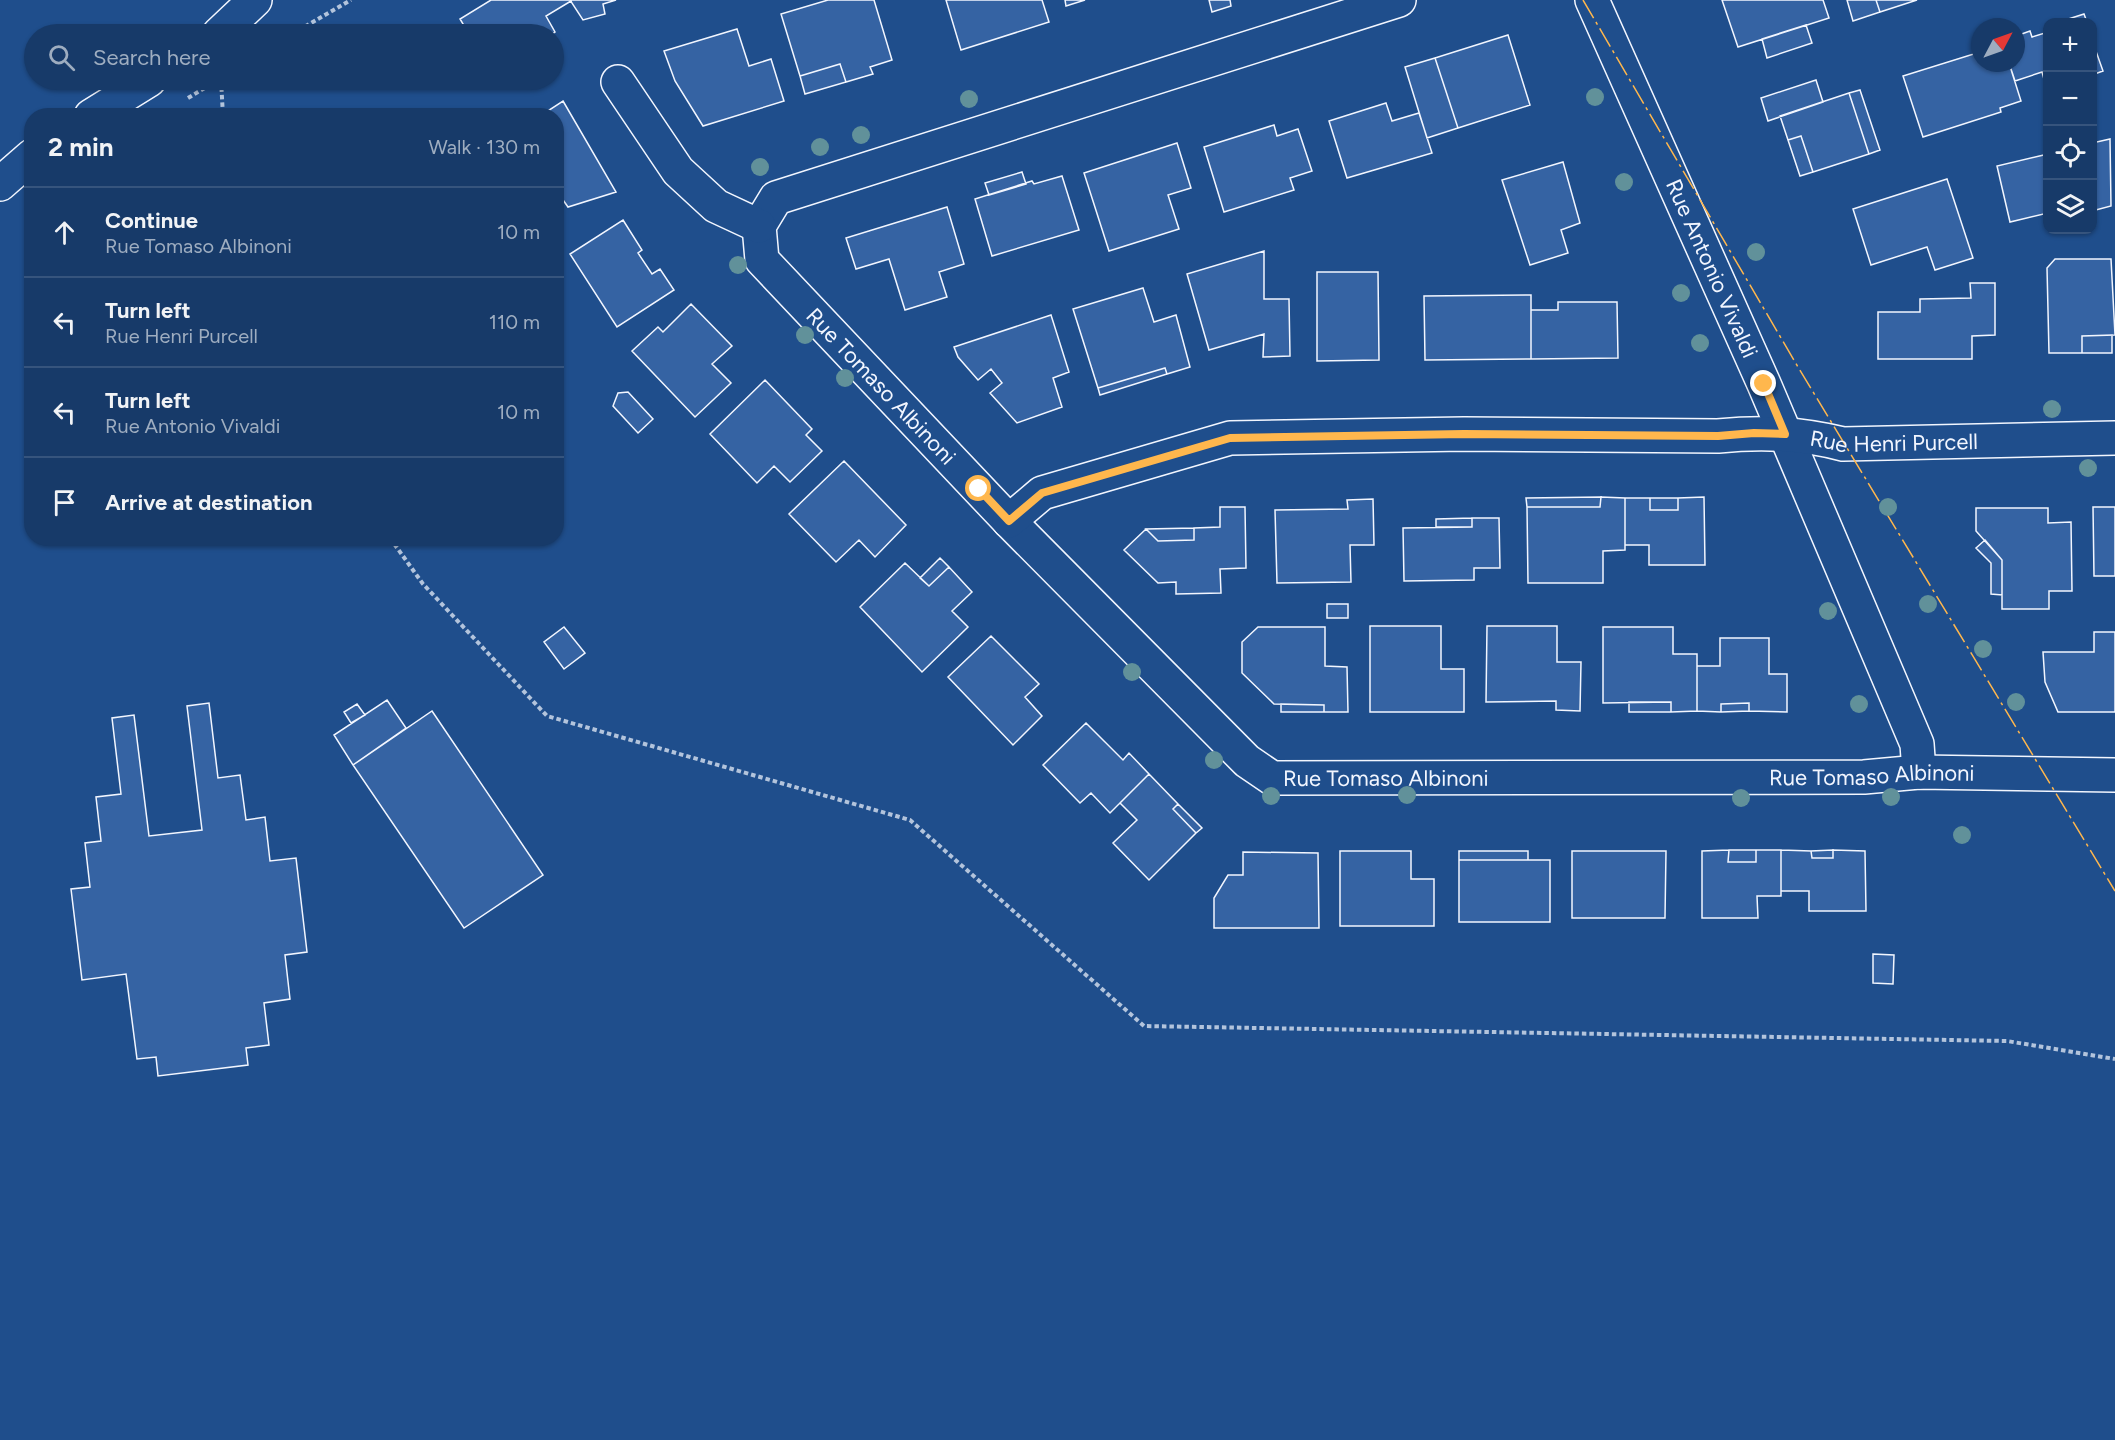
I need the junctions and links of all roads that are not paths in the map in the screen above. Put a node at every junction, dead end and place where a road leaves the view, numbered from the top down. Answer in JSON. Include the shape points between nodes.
{"nodes":[{"id":1,"x":255,"y":0,"type":"edge"},
{"id":2,"x":1399,"y":0,"type":"edge"},
{"id":3,"x":1592,"y":0,"type":"edge"},
{"id":4,"x":230,"y":24,"type":"edge"},
{"id":5,"x":618,"y":82,"type":"dead end"},
{"id":6,"x":133,"y":90,"type":"edge"},
{"id":7,"x":104,"y":108,"type":"edge"},
{"id":8,"x":24,"y":163,"type":"edge"},
{"id":9,"x":0,"y":184,"type":"edge"},
{"id":10,"x":759,"y":226,"type":"junction"},
{"id":11,"x":1785,"y":434,"type":"junction"},
{"id":12,"x":2115,"y":438,"type":"edge"},
{"id":13,"x":1009,"y":521,"type":"junction"},
{"id":14,"x":1919,"y":772,"type":"junction"},
{"id":15,"x":2115,"y":775,"type":"edge"}],
"edges":[{"from":1,"to":4,"type":"street"},
{"from":2,"to":10,"type":"street","via":[[776,198]]},
{"from":3,"to":11,"type":"street","name":"Rue Antonio Vivaldi"},
{"from":5,"to":10,"type":"street","via":[[678,171],[716,206]]},
{"from":6,"to":7,"type":"street"},
{"from":8,"to":9,"type":"street"},
{"from":10,"to":13,"type":"street","name":"Rue Tomaso Albinoni","via":[[762,260]]},
{"from":11,"to":12,"type":"street","name":"Rue Henri Purcell","via":[[1842,444]]},
{"from":11,"to":13,"type":"street","name":"Rue Henri Purcell","via":[[1230,438],[1042,493]]},
{"from":11,"to":14,"type":"street","name":"Rue Antonio Vivaldi","via":[[1917,744]]},
{"from":13,"to":14,"type":"street","name":"Rue Tomaso Albinoni","via":[[1247,761],[1272,778],[1864,777]]},
{"from":14,"to":15,"type":"street","name":"Rue Tomaso Albinoni"}]}
